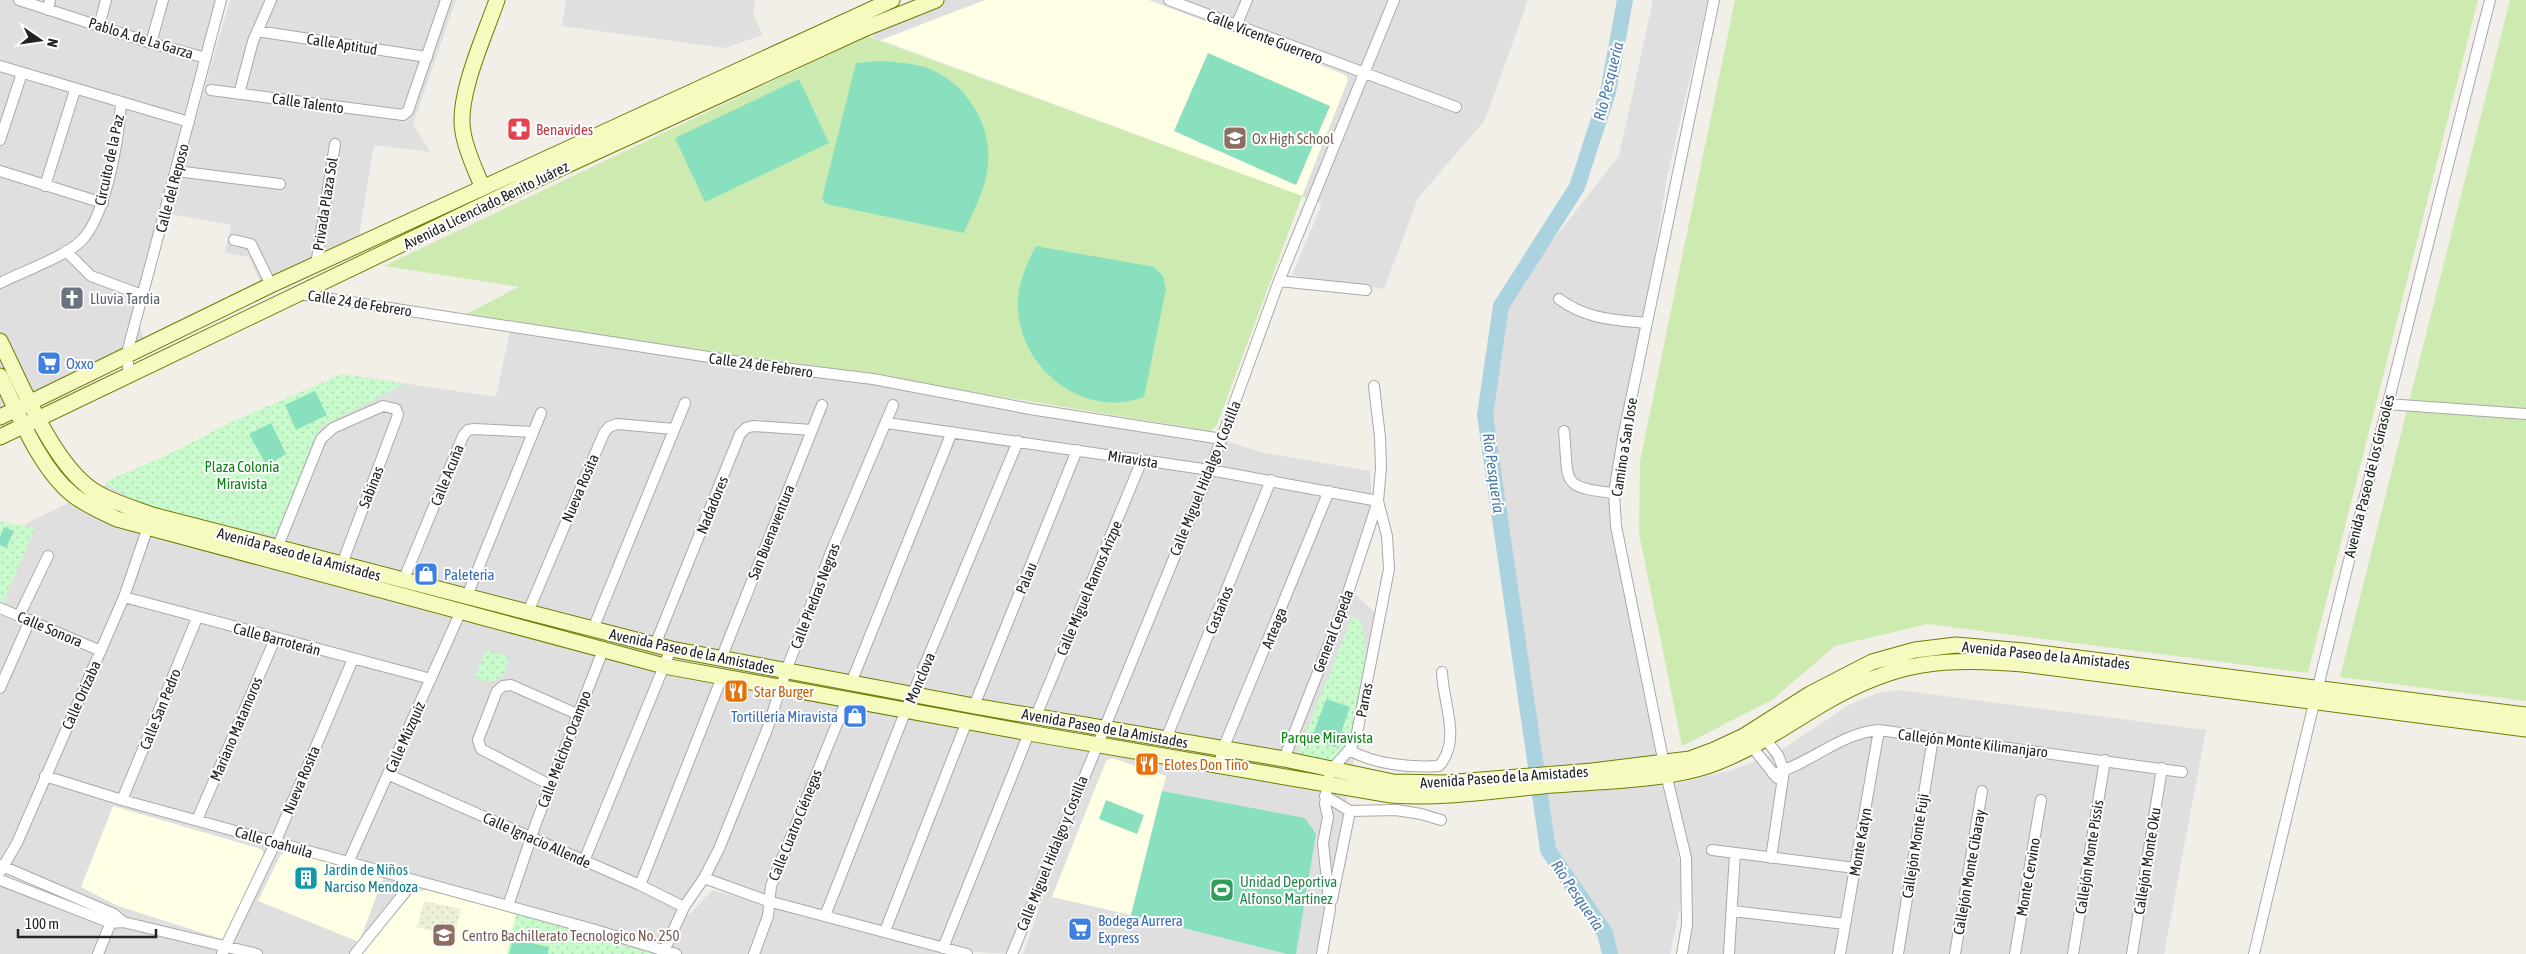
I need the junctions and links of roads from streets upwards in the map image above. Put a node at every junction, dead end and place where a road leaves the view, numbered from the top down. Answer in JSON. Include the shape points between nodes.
{"nodes":[{"id":1,"x":19,"y":0,"type":"edge"},
{"id":2,"x":106,"y":0,"type":"edge"},
{"id":3,"x":163,"y":0,"type":"edge"},
{"id":4,"x":221,"y":0,"type":"edge"},
{"id":5,"x":270,"y":0,"type":"edge"},
{"id":6,"x":446,"y":0,"type":"edge"},
{"id":7,"x":497,"y":0,"type":"edge"},
{"id":8,"x":892,"y":0,"type":"edge"},
{"id":9,"x":936,"y":0,"type":"edge"},
{"id":10,"x":1169,"y":0,"type":"edge"},
{"id":11,"x":1246,"y":0,"type":"edge"},
{"id":12,"x":1394,"y":0,"type":"edge"},
{"id":13,"x":1714,"y":0,"type":"edge"},
{"id":14,"x":2490,"y":0,"type":"edge"},
{"id":15,"x":49,"y":5,"type":"edge"},
{"id":16,"x":99,"y":26,"type":"junction"},
{"id":17,"x":1236,"y":26,"type":"junction"},
{"id":18,"x":257,"y":31,"type":"junction"},
{"id":19,"x":152,"y":43,"type":"junction"},
{"id":20,"x":427,"y":57,"type":"junction"},
{"id":21,"x":206,"y":58,"type":"junction"},
{"id":22,"x":0,"y":66,"type":"edge"},
{"id":23,"x":22,"y":73,"type":"junction"},
{"id":24,"x":1362,"y":74,"type":"junction"},
{"id":25,"x":75,"y":90,"type":"junction"},
{"id":26,"x":211,"y":90,"type":"dead end"},
{"id":27,"x":239,"y":94,"type":"junction"},
{"id":28,"x":121,"y":104,"type":"junction"},
{"id":29,"x":1456,"y":108,"type":"dead end"},
{"id":30,"x":189,"y":122,"type":"junction"},
{"id":31,"x":0,"y":140,"type":"edge"},
{"id":32,"x":335,"y":144,"type":"dead end"},
{"id":33,"x":543,"y":158,"type":"junction"},
{"id":34,"x":0,"y":171,"type":"edge"},
{"id":35,"x":176,"y":171,"type":"junction"},
{"id":36,"x":552,"y":172,"type":"junction"},
{"id":37,"x":280,"y":184,"type":"dead end"},
{"id":38,"x":45,"y":186,"type":"junction"},
{"id":39,"x":482,"y":186,"type":"junction"},
{"id":40,"x":102,"y":202,"type":"junction"},
{"id":41,"x":234,"y":240,"type":"dead end"},
{"id":42,"x":66,"y":251,"type":"junction"},
{"id":43,"x":316,"y":265,"type":"junction"},
{"id":44,"x":1280,"y":281,"type":"junction"},
{"id":45,"x":0,"y":283,"type":"edge"},
{"id":46,"x":270,"y":285,"type":"junction"},
{"id":47,"x":1366,"y":290,"type":"dead end"},
{"id":48,"x":299,"y":294,"type":"junction"},
{"id":49,"x":142,"y":295,"type":"junction"},
{"id":50,"x":1560,"y":299,"type":"dead end"},
{"id":51,"x":1646,"y":322,"type":"junction"},
{"id":52,"x":0,"y":341,"type":"edge"},
{"id":53,"x":127,"y":354,"type":"junction"},
{"id":54,"x":0,"y":376,"type":"edge"},
{"id":55,"x":129,"y":376,"type":"junction"},
{"id":56,"x":1374,"y":386,"type":"dead end"},
{"id":57,"x":31,"y":403,"type":"junction"},
{"id":58,"x":685,"y":404,"type":"dead end"},
{"id":59,"x":2387,"y":404,"type":"junction"},
{"id":60,"x":822,"y":405,"type":"dead end"},
{"id":61,"x":893,"y":405,"type":"dead end"},
{"id":62,"x":16,"y":410,"type":"junction"},
{"id":63,"x":541,"y":413,"type":"dead end"},
{"id":64,"x":2526,"y":414,"type":"edge"},
{"id":65,"x":0,"y":417,"type":"edge"},
{"id":66,"x":40,"y":419,"type":"junction"},
{"id":67,"x":887,"y":423,"type":"junction"},
{"id":68,"x":25,"y":425,"type":"junction"},
{"id":69,"x":674,"y":429,"type":"junction"},
{"id":70,"x":812,"y":430,"type":"junction"},
{"id":71,"x":1564,"y":431,"type":"dead end"},
{"id":72,"x":533,"y":432,"type":"junction"},
{"id":73,"x":952,"y":432,"type":"junction"},
{"id":74,"x":0,"y":437,"type":"edge"},
{"id":75,"x":1222,"y":438,"type":"junction"},
{"id":76,"x":1018,"y":441,"type":"junction"},
{"id":77,"x":1077,"y":450,"type":"junction"},
{"id":78,"x":1142,"y":460,"type":"junction"},
{"id":79,"x":1210,"y":470,"type":"junction"},
{"id":80,"x":1271,"y":480,"type":"junction"},
{"id":81,"x":1329,"y":491,"type":"junction"},
{"id":82,"x":1614,"y":493,"type":"junction"},
{"id":83,"x":1378,"y":501,"type":"junction"},
{"id":84,"x":150,"y":521,"type":"junction"},
{"id":85,"x":278,"y":546,"type":"junction"},
{"id":86,"x":48,"y":556,"type":"dead end"},
{"id":87,"x":342,"y":564,"type":"junction"},
{"id":88,"x":321,"y":567,"type":"junction"},
{"id":89,"x":403,"y":581,"type":"junction"},
{"id":90,"x":467,"y":596,"type":"junction"},
{"id":91,"x":124,"y":597,"type":"junction"},
{"id":92,"x":438,"y":597,"type":"junction"},
{"id":93,"x":0,"y":608,"type":"edge"},
{"id":94,"x":462,"y":611,"type":"junction"},
{"id":95,"x":528,"y":612,"type":"junction"},
{"id":96,"x":19,"y":616,"type":"junction"},
{"id":97,"x":197,"y":618,"type":"junction"},
{"id":98,"x":30,"y":620,"type":"junction"},
{"id":99,"x":556,"y":620,"type":"junction"},
{"id":100,"x":593,"y":629,"type":"junction"},
{"id":101,"x":549,"y":636,"type":"junction"},
{"id":102,"x":275,"y":638,"type":"junction"},
{"id":103,"x":655,"y":645,"type":"junction"},
{"id":104,"x":671,"y":649,"type":"junction"},
{"id":105,"x":101,"y":650,"type":"junction"},
{"id":106,"x":604,"y":650,"type":"junction"},
{"id":107,"x":353,"y":659,"type":"junction"},
{"id":108,"x":721,"y":659,"type":"junction"},
{"id":109,"x":664,"y":666,"type":"junction"},
{"id":110,"x":786,"y":671,"type":"junction"},
{"id":111,"x":1442,"y":672,"type":"dead end"},
{"id":112,"x":722,"y":678,"type":"junction"},
{"id":113,"x":431,"y":679,"type":"junction"},
{"id":114,"x":851,"y":683,"type":"junction"},
{"id":115,"x":0,"y":688,"type":"edge"},
{"id":116,"x":781,"y":688,"type":"junction"},
{"id":117,"x":913,"y":694,"type":"junction"},
{"id":118,"x":2315,"y":695,"type":"junction"},
{"id":119,"x":847,"y":699,"type":"junction"},
{"id":120,"x":974,"y":706,"type":"junction"},
{"id":121,"x":906,"y":710,"type":"junction"},
{"id":122,"x":577,"y":714,"type":"junction"},
{"id":123,"x":2526,"y":715,"type":"edge"},
{"id":124,"x":1036,"y":716,"type":"junction"},
{"id":125,"x":967,"y":721,"type":"junction"},
{"id":126,"x":1103,"y":727,"type":"junction"},
{"id":127,"x":2526,"y":729,"type":"edge"},
{"id":128,"x":1879,"y":730,"type":"junction"},
{"id":129,"x":1029,"y":733,"type":"junction"},
{"id":130,"x":1933,"y":738,"type":"junction"},
{"id":131,"x":1166,"y":739,"type":"junction"},
{"id":132,"x":1097,"y":744,"type":"junction"},
{"id":133,"x":1759,"y":744,"type":"junction"},
{"id":134,"x":1223,"y":749,"type":"junction"},
{"id":135,"x":1349,"y":750,"type":"junction"},
{"id":136,"x":1284,"y":759,"type":"junction"},
{"id":137,"x":2106,"y":760,"type":"junction"},
{"id":138,"x":1220,"y":765,"type":"junction"},
{"id":139,"x":1665,"y":768,"type":"junction"},
{"id":140,"x":2162,"y":768,"type":"junction"},
{"id":141,"x":1331,"y":770,"type":"junction"},
{"id":142,"x":1784,"y":771,"type":"junction"},
{"id":143,"x":2182,"y":772,"type":"dead end"},
{"id":144,"x":1773,"y":774,"type":"junction"},
{"id":145,"x":389,"y":775,"type":"junction"},
{"id":146,"x":46,"y":776,"type":"junction"},
{"id":147,"x":1363,"y":783,"type":"junction"},
{"id":148,"x":1783,"y":784,"type":"junction"},
{"id":149,"x":550,"y":785,"type":"junction"},
{"id":150,"x":1326,"y":791,"type":"junction"},
{"id":151,"x":1982,"y":791,"type":"dead end"},
{"id":152,"x":122,"y":800,"type":"junction"},
{"id":153,"x":2041,"y":800,"type":"dead end"},
{"id":154,"x":1350,"y":811,"type":"junction"},
{"id":155,"x":197,"y":820,"type":"junction"},
{"id":156,"x":1441,"y":820,"type":"dead end"},
{"id":157,"x":532,"y":837,"type":"junction"},
{"id":158,"x":275,"y":842,"type":"junction"},
{"id":159,"x":1712,"y":850,"type":"dead end"},
{"id":160,"x":1734,"y":853,"type":"junction"},
{"id":161,"x":1771,"y":858,"type":"junction"},
{"id":162,"x":584,"y":861,"type":"junction"},
{"id":163,"x":348,"y":863,"type":"junction"},
{"id":164,"x":1,"y":868,"type":"edge"},
{"id":165,"x":1855,"y":868,"type":"junction"},
{"id":166,"x":704,"y":878,"type":"junction"},
{"id":167,"x":0,"y":880,"type":"edge"},
{"id":168,"x":414,"y":881,"type":"junction"},
{"id":169,"x":640,"y":885,"type":"junction"},
{"id":170,"x":768,"y":901,"type":"junction"},
{"id":171,"x":508,"y":906,"type":"junction"},
{"id":172,"x":684,"y":907,"type":"junction"},
{"id":173,"x":1330,"y":909,"type":"junction"},
{"id":174,"x":1732,"y":911,"type":"junction"},
{"id":175,"x":825,"y":916,"type":"junction"},
{"id":176,"x":112,"y":918,"type":"junction"},
{"id":177,"x":1845,"y":924,"type":"junction"},
{"id":178,"x":885,"y":931,"type":"junction"},
{"id":179,"x":942,"y":948,"type":"junction"},
{"id":180,"x":664,"y":950,"type":"junction"},
{"id":181,"x":224,"y":951,"type":"edge"},
{"id":182,"x":98,"y":954,"type":"edge"},
{"id":183,"x":257,"y":954,"type":"edge"},
{"id":184,"x":356,"y":954,"type":"edge"},
{"id":185,"x":676,"y":954,"type":"edge"},
{"id":186,"x":754,"y":954,"type":"edge"},
{"id":187,"x":967,"y":954,"type":"edge"},
{"id":188,"x":1012,"y":954,"type":"edge"},
{"id":189,"x":1322,"y":954,"type":"edge"},
{"id":190,"x":1682,"y":954,"type":"edge"},
{"id":191,"x":1729,"y":954,"type":"edge"},
{"id":192,"x":1840,"y":954,"type":"edge"},
{"id":193,"x":1898,"y":954,"type":"edge"},
{"id":194,"x":1955,"y":954,"type":"edge"},
{"id":195,"x":2015,"y":954,"type":"edge"},
{"id":196,"x":2074,"y":954,"type":"edge"},
{"id":197,"x":2132,"y":954,"type":"edge"},
{"id":198,"x":2254,"y":954,"type":"edge"}],
"edges":[{"from":1,"to":15,"type":"street","name":"Pablo A. de La Garza"},
{"from":2,"to":16,"type":"street"},
{"from":3,"to":19,"type":"street"},
{"from":4,"to":21,"type":"street","name":"Calle del Reposo"},
{"from":5,"to":18,"type":"street"},
{"from":6,"to":20,"type":"street"},
{"from":7,"to":39,"type":"street","via":[[462,113],[465,144]]},
{"from":8,"to":33,"type":"street","name":"Avenida Licenciado Benito Juárez"},
{"from":9,"to":36,"type":"street","name":"Avenida Licenciado Benito Juárez","via":[[866,28]]},
{"from":10,"to":17,"type":"street","name":"Calle Vicente Guerrero"},
{"from":11,"to":17,"type":"street"},
{"from":12,"to":24,"type":"street","name":"Calle Miguel Hidalgo y Costilla"},
{"from":13,"to":51,"type":"street","name":"Camino a San Jose"},
{"from":14,"to":59,"type":"street","name":"Avenida Paseo de los Girasoles"},
{"from":15,"to":16,"type":"street","name":"Pablo A. de La Garza"},
{"from":16,"to":19,"type":"street","name":"Pablo A. de La Garza"},
{"from":17,"to":24,"type":"street","name":"Calle Vicente Guerrero"},
{"from":18,"to":20,"type":"street","name":"Calle Aptitud"},
{"from":18,"to":27,"type":"street"},
{"from":19,"to":21,"type":"street","name":"Pablo A. de La Garza"},
{"from":20,"to":27,"type":"street","name":"Calle Talento","via":[[405,113],[393,115]]},
{"from":21,"to":30,"type":"street","name":"Calle del Reposo"},
{"from":22,"to":23,"type":"street"},
{"from":23,"to":25,"type":"street"},
{"from":23,"to":31,"type":"street"},
{"from":24,"to":29,"type":"street","name":"Calle Vicente Guerrero"},
{"from":24,"to":44,"type":"street","name":"Calle Miguel Hidalgo y Costilla"},
{"from":25,"to":28,"type":"street"},
{"from":25,"to":38,"type":"street"},
{"from":26,"to":27,"type":"street","name":"Calle Talento"},
{"from":28,"to":30,"type":"street"},
{"from":28,"to":40,"type":"street","name":"Circuito de la Paz","via":[[118,136]]},
{"from":30,"to":35,"type":"street","name":"Calle del Reposo"},
{"from":32,"to":43,"type":"street","name":"Privada Plaza Sol"},
{"from":33,"to":36,"type":"street"},
{"from":33,"to":39,"type":"street","name":"Avenida Licenciado Benito Juárez"},
{"from":34,"to":38,"type":"street"},
{"from":35,"to":37,"type":"street"},
{"from":35,"to":49,"type":"street","name":"Calle del Reposo"},
{"from":36,"to":48,"type":"street","name":"Avenida Licenciado Benito Juárez"},
{"from":38,"to":40,"type":"street"},
{"from":39,"to":43,"type":"street","name":"Avenida Licenciado Benito Juárez"},
{"from":40,"to":42,"type":"street","name":"Circuito de la Paz","via":[[91,230],[81,242]]},
{"from":41,"to":46,"type":"street","via":[[251,244]]},
{"from":42,"to":45,"type":"street","name":"Circuito de la Paz"},
{"from":42,"to":49,"type":"street","via":[[91,276]]},
{"from":43,"to":46,"type":"street","name":"Avenida Licenciado Benito Juárez"},
{"from":44,"to":47,"type":"street"},
{"from":44,"to":75,"type":"street","name":"Calle Miguel Hidalgo y Costilla"},
{"from":46,"to":53,"type":"street","name":"Avenida Licenciado Benito Juárez"},
{"from":48,"to":55,"type":"street","name":"Avenida Licenciado Benito Juárez"},
{"from":48,"to":75,"type":"street","name":"Calle 24 de Febrero","via":[[767,366],[874,379],[1030,409]]},
{"from":49,"to":53,"type":"street","name":"Calle del Reposo"},
{"from":50,"to":51,"type":"street","via":[[1601,319]]},
{"from":51,"to":82,"type":"street","name":"Camino a San Jose"},
{"from":52,"to":57,"type":"street","name":"Avenida Paseo de la Amistades"},
{"from":53,"to":55,"type":"street","name":"Calle del Reposo"},
{"from":53,"to":57,"type":"street","name":"Avenida Licenciado Benito Juárez"},
{"from":54,"to":62,"type":"street","name":"Avenida Paseo de la Amistades"},
{"from":55,"to":66,"type":"street","name":"Avenida Licenciado Benito Juárez"},
{"from":56,"to":83,"type":"street","name":"Parras","via":[[1381,468]]},
{"from":57,"to":62,"type":"street","name":"Avenida Licenciado Benito Juárez"},
{"from":57,"to":66,"type":"street","name":"Avenida Paseo de la Amistades"},
{"from":58,"to":69,"type":"street"},
{"from":59,"to":64,"type":"street"},
{"from":59,"to":118,"type":"street","name":"Avenida Paseo de los Girasoles"},
{"from":60,"to":70,"type":"street","name":"San Buenaventura"},
{"from":61,"to":67,"type":"street","name":"Calle Piedras Negras"},
{"from":62,"to":65,"type":"street","name":"Avenida Licenciado Benito Juárez"},
{"from":62,"to":68,"type":"street","name":"Avenida Paseo de la Amistades"},
{"from":63,"to":72,"type":"street"},
{"from":66,"to":68,"type":"street","name":"Avenida Licenciado Benito Juárez"},
{"from":66,"to":84,"type":"street","name":"Avenida Paseo de la Amistades","via":[[72,472],[87,486]]},
{"from":67,"to":73,"type":"street","name":"Miravista"},
{"from":67,"to":110,"type":"street","name":"Calle Piedras Negras"},
{"from":68,"to":74,"type":"street","name":"Avenida Licenciado Benito Juárez"},
{"from":68,"to":84,"type":"street","name":"Avenida Paseo de la Amistades","via":[[58,480],[72,494],[117,519]]},
{"from":69,"to":95,"type":"street","name":"Nueva Rosita","via":[[617,424],[604,433]]},
{"from":69,"to":100,"type":"street"},
{"from":70,"to":103,"type":"street","name":"Nadadores","via":[[752,426],[740,434]]},
{"from":70,"to":108,"type":"street","name":"San Buenaventura"},
{"from":71,"to":82,"type":"street","via":[[1568,476],[1572,484],[1582,490]]},
{"from":72,"to":89,"type":"street","name":"Calle Acuña","via":[[468,430]]},
{"from":72,"to":90,"type":"street"},
{"from":73,"to":76,"type":"street","name":"Miravista"},
{"from":73,"to":114,"type":"street"},
{"from":75,"to":79,"type":"street","name":"Calle Miguel Hidalgo y Costilla"},
{"from":76,"to":77,"type":"street","name":"Miravista"},
{"from":76,"to":117,"type":"street","name":"Monclova"},
{"from":77,"to":78,"type":"street","name":"Miravista"},
{"from":77,"to":120,"type":"street","name":"Palau"},
{"from":78,"to":79,"type":"street","name":"Miravista"},
{"from":78,"to":124,"type":"street","name":"Calle Miguel Ramos Arizpe"},
{"from":79,"to":80,"type":"street","name":"Miravista"},
{"from":79,"to":126,"type":"street","name":"Calle Miguel Hidalgo y Costilla"},
{"from":80,"to":81,"type":"street","name":"Miravista"},
{"from":80,"to":131,"type":"street","name":"Castaños"},
{"from":81,"to":83,"type":"street","name":"Miravista"},
{"from":81,"to":134,"type":"street","name":"Arteaga"},
{"from":82,"to":139,"type":"street","name":"Camino a San Jose","via":[[1622,563]]},
{"from":83,"to":135,"type":"street","name":"Parras","via":[[1387,536],[1389,569],[1360,722]]},
{"from":83,"to":136,"type":"street","name":"General Cepeda","via":[[1342,611]]},
{"from":84,"to":85,"type":"street","name":"Avenida Paseo de la Amistades"},
{"from":84,"to":88,"type":"street","name":"Avenida Paseo de la Amistades"},
{"from":84,"to":91,"type":"street","name":"Calle Orizaba"},
{"from":85,"to":87,"type":"street","name":"Sabinas","via":[[320,439],[333,428],[383,406],[396,409],[398,415]]},
{"from":85,"to":88,"type":"street","name":"Avenida Paseo de la Amistades"},
{"from":86,"to":96,"type":"street"},
{"from":87,"to":88,"type":"street","name":"Avenida Paseo de la Amistades"},
{"from":87,"to":89,"type":"street","name":"Avenida Paseo de la Amistades"},
{"from":88,"to":92,"type":"street","name":"Avenida Paseo de la Amistades"},
{"from":89,"to":92,"type":"street","name":"Avenida Paseo de la Amistades"},
{"from":90,"to":92,"type":"street","name":"Avenida Paseo de la Amistades"},
{"from":90,"to":95,"type":"street","name":"Avenida Paseo de la Amistades"},
{"from":91,"to":97,"type":"street","name":"Calle Barroterán"},
{"from":91,"to":105,"type":"street","name":"Calle Orizaba"},
{"from":92,"to":94,"type":"street","name":"Avenida Paseo de la Amistades"},
{"from":93,"to":96,"type":"street","name":"Calle Sonora"},
{"from":94,"to":101,"type":"street","name":"Avenida Paseo de la Amistades"},
{"from":94,"to":113,"type":"street","name":"Calle Múzquiz"},
{"from":95,"to":99,"type":"street","name":"Avenida Paseo de la Amistades"},
{"from":96,"to":98,"type":"street","name":"Calle Sonora"},
{"from":97,"to":102,"type":"street","name":"Calle Barroterán"},
{"from":97,"to":152,"type":"street","name":"Calle San Pedro"},
{"from":98,"to":105,"type":"street","name":"Calle Sonora"},
{"from":98,"to":115,"type":"street"},
{"from":99,"to":100,"type":"street","name":"Avenida Paseo de la Amistades"},
{"from":99,"to":101,"type":"street"},
{"from":100,"to":103,"type":"street","name":"Avenida Paseo de la Amistades"},
{"from":101,"to":106,"type":"street","name":"Avenida Paseo de la Amistades"},
{"from":102,"to":107,"type":"street","name":"Calle Barroterán"},
{"from":102,"to":155,"type":"street","name":"Mariano Matamoros"},
{"from":103,"to":104,"type":"street","name":"Avenida Paseo de la Amistades"},
{"from":104,"to":108,"type":"street","name":"Avenida Paseo de la Amistades"},
{"from":104,"to":109,"type":"street"},
{"from":105,"to":146,"type":"street","name":"Calle Orizaba"},
{"from":106,"to":109,"type":"street","name":"Avenida Paseo de la Amistades"},
{"from":106,"to":122,"type":"street","name":"Calle Melchor Ocampo"},
{"from":107,"to":113,"type":"street","name":"Calle Barroterán"},
{"from":107,"to":158,"type":"street","name":"Nueva Rosita"},
{"from":108,"to":110,"type":"street","name":"Avenida Paseo de la Amistades"},
{"from":109,"to":112,"type":"street","name":"Avenida Paseo de la Amistades"},
{"from":109,"to":162,"type":"street"},
{"from":110,"to":114,"type":"street","name":"Avenida Paseo de la Amistades"},
{"from":110,"to":116,"type":"street","name":"Calle Piedras Negras"},
{"from":111,"to":135,"type":"street","via":[[1442,691],[1451,737],[1447,756],[1438,766],[1417,768],[1361,757]]},
{"from":112,"to":116,"type":"street","name":"Avenida Paseo de la Amistades"},
{"from":112,"to":169,"type":"street"},
{"from":113,"to":145,"type":"street","name":"Calle Múzquiz"},
{"from":114,"to":117,"type":"street","name":"Avenida Paseo de la Amistades"},
{"from":116,"to":119,"type":"street","name":"Avenida Paseo de la Amistades"},
{"from":116,"to":166,"type":"street","name":"Calle Piedras Negras","via":[[745,786]]},
{"from":117,"to":120,"type":"street","name":"Avenida Paseo de la Amistades"},
{"from":117,"to":121,"type":"street","name":"Monclova"},
{"from":118,"to":123,"type":"street","name":"Avenida Paseo de la Amistades"},
{"from":118,"to":127,"type":"street","name":"Avenida Paseo de la Amistades"},
{"from":118,"to":133,"type":"street","name":"Avenida Paseo de la Amistades","via":[[2022,664],[1973,660],[1925,663],[1871,679],[1826,702]]},
{"from":118,"to":139,"type":"street","name":"Avenida Paseo de la Amistades","via":[[2024,650],[1945,646],[1915,650],[1872,662],[1825,686],[1761,726],[1714,750]]},
{"from":118,"to":198,"type":"street","name":"Avenida Paseo de los Girasoles"},
{"from":119,"to":121,"type":"street","name":"Avenida Paseo de la Amistades"},
{"from":119,"to":170,"type":"street","name":"Calle Cuatro Ciénegas","via":[[771,886]]},
{"from":120,"to":124,"type":"street","name":"Avenida Paseo de la Amistades"},
{"from":121,"to":125,"type":"street","name":"Avenida Paseo de la Amistades"},
{"from":121,"to":175,"type":"street","name":"Monclova"},
{"from":122,"to":149,"type":"street","name":"Calle Melchor Ocampo"},
{"from":122,"to":149,"type":"street","via":[[511,685],[503,686],[497,691],[478,740],[481,749]]},
{"from":124,"to":126,"type":"street","name":"Avenida Paseo de la Amistades"},
{"from":125,"to":129,"type":"street","name":"Avenida Paseo de la Amistades"},
{"from":125,"to":178,"type":"street"},
{"from":126,"to":131,"type":"street","name":"Avenida Paseo de la Amistades"},
{"from":126,"to":132,"type":"street","name":"Calle Miguel Hidalgo y Costilla"},
{"from":128,"to":130,"type":"street","name":"Callejón Monte Kilimanjaro"},
{"from":128,"to":142,"type":"street","name":"Callejón Monte Kilimanjaro","via":[[1853,735]]},
{"from":128,"to":165,"type":"street","name":"Monte Katyn"},
{"from":129,"to":132,"type":"street","name":"Avenida Paseo de la Amistades"},
{"from":129,"to":179,"type":"street"},
{"from":130,"to":137,"type":"street","name":"Callejón Monte Kilimanjaro"},
{"from":130,"to":193,"type":"street","name":"Callejón Monte Fuji"},
{"from":131,"to":134,"type":"street","name":"Avenida Paseo de la Amistades"},
{"from":132,"to":138,"type":"street","name":"Avenida Paseo de la Amistades"},
{"from":132,"to":188,"type":"street","name":"Calle Miguel Hidalgo y Costilla"},
{"from":133,"to":139,"type":"street","name":"Avenida Paseo de la Amistades","via":[[1717,763],[1692,770]]},
{"from":133,"to":142,"type":"street","via":[[1778,756]]},
{"from":133,"to":144,"type":"street"},
{"from":134,"to":136,"type":"street","name":"Avenida Paseo de la Amistades"},
{"from":134,"to":138,"type":"street","name":"Arteaga"},
{"from":135,"to":141,"type":"street","name":"Parras"},
{"from":136,"to":141,"type":"street","name":"Avenida Paseo de la Amistades"},
{"from":137,"to":140,"type":"street","name":"Callejón Monte Kilimanjaro"},
{"from":137,"to":196,"type":"street","name":"Callejón Monte Pissis"},
{"from":138,"to":150,"type":"street","name":"Avenida Paseo de la Amistades"},
{"from":139,"to":147,"type":"street","name":"Avenida Paseo de la Amistades","via":[[1593,777]]},
{"from":139,"to":190,"type":"street","name":"Camino a San Jose","via":[[1686,858],[1687,925]]},
{"from":140,"to":143,"type":"street","name":"Callejón Monte Kilimanjaro"},
{"from":140,"to":197,"type":"street","name":"Callejón Monte Oku"},
{"from":141,"to":147,"type":"street","name":"Avenida Paseo de la Amistades"},
{"from":141,"to":150,"type":"street","name":"Parras"},
{"from":142,"to":144,"type":"street","name":"Callejón Monte Kilimanjaro"},
{"from":142,"to":148,"type":"street"},
{"from":144,"to":148,"type":"street"},
{"from":145,"to":157,"type":"street","name":"Calle Ignacio Allende"},
{"from":145,"to":163,"type":"street","name":"Calle Múzquiz"},
{"from":146,"to":152,"type":"street","name":"Calle Coahuila"},
{"from":146,"to":164,"type":"street","name":"Calle Orizaba","via":[[17,843]]},
{"from":147,"to":150,"type":"street","name":"Avenida Paseo de la Amistades"},
{"from":148,"to":161,"type":"street"},
{"from":149,"to":157,"type":"street","name":"Calle Melchor Ocampo"},
{"from":150,"to":154,"type":"street"},
{"from":150,"to":173,"type":"street","name":"Parras","via":[[1328,817],[1323,843]]},
{"from":151,"to":194,"type":"street","name":"Callejón Monte Cibaray"},
{"from":152,"to":155,"type":"street","name":"Calle Coahuila"},
{"from":153,"to":195,"type":"street","name":"Monte Cervino"},
{"from":154,"to":156,"type":"street","via":[[1396,810]]},
{"from":154,"to":173,"type":"street"},
{"from":155,"to":158,"type":"street","name":"Calle Coahuila"},
{"from":157,"to":162,"type":"street","name":"Calle Ignacio Allende"},
{"from":157,"to":171,"type":"street","name":"Calle Melchor Ocampo"},
{"from":158,"to":163,"type":"street","name":"Calle Coahuila"},
{"from":158,"to":181,"type":"street","name":"Nueva Rosita"},
{"from":159,"to":160,"type":"street"},
{"from":160,"to":161,"type":"street"},
{"from":160,"to":174,"type":"street"},
{"from":161,"to":165,"type":"street"},
{"from":162,"to":169,"type":"street","name":"Calle Ignacio Allende"},
{"from":163,"to":168,"type":"street","name":"Calle Coahuila"},
{"from":164,"to":176,"type":"street"},
{"from":165,"to":177,"type":"street","name":"Monte Katyn"},
{"from":166,"to":170,"type":"street"},
{"from":166,"to":172,"type":"street","name":"Calle Piedras Negras"},
{"from":167,"to":176,"type":"street"},
{"from":168,"to":171,"type":"street","name":"Calle Coahuila"},
{"from":168,"to":184,"type":"street"},
{"from":169,"to":172,"type":"street","name":"Calle Ignacio Allende"},
{"from":170,"to":175,"type":"street"},
{"from":170,"to":186,"type":"street","name":"Calle Cuatro Ciénegas","via":[[768,916]]},
{"from":171,"to":180,"type":"street","name":"Calle Coahuila"},
{"from":172,"to":180,"type":"street","name":"Calle Piedras Negras"},
{"from":173,"to":189,"type":"street","name":"Parras"},
{"from":174,"to":177,"type":"street"},
{"from":174,"to":191,"type":"street"},
{"from":175,"to":178,"type":"street"},
{"from":176,"to":181,"type":"street"},
{"from":176,"to":182,"type":"street"},
{"from":177,"to":192,"type":"street","name":"Monte Katyn"},
{"from":178,"to":179,"type":"street"},
{"from":179,"to":187,"type":"street"},
{"from":180,"to":185,"type":"street","name":"Calle Coahuila"},
{"from":181,"to":183,"type":"street"}]}
